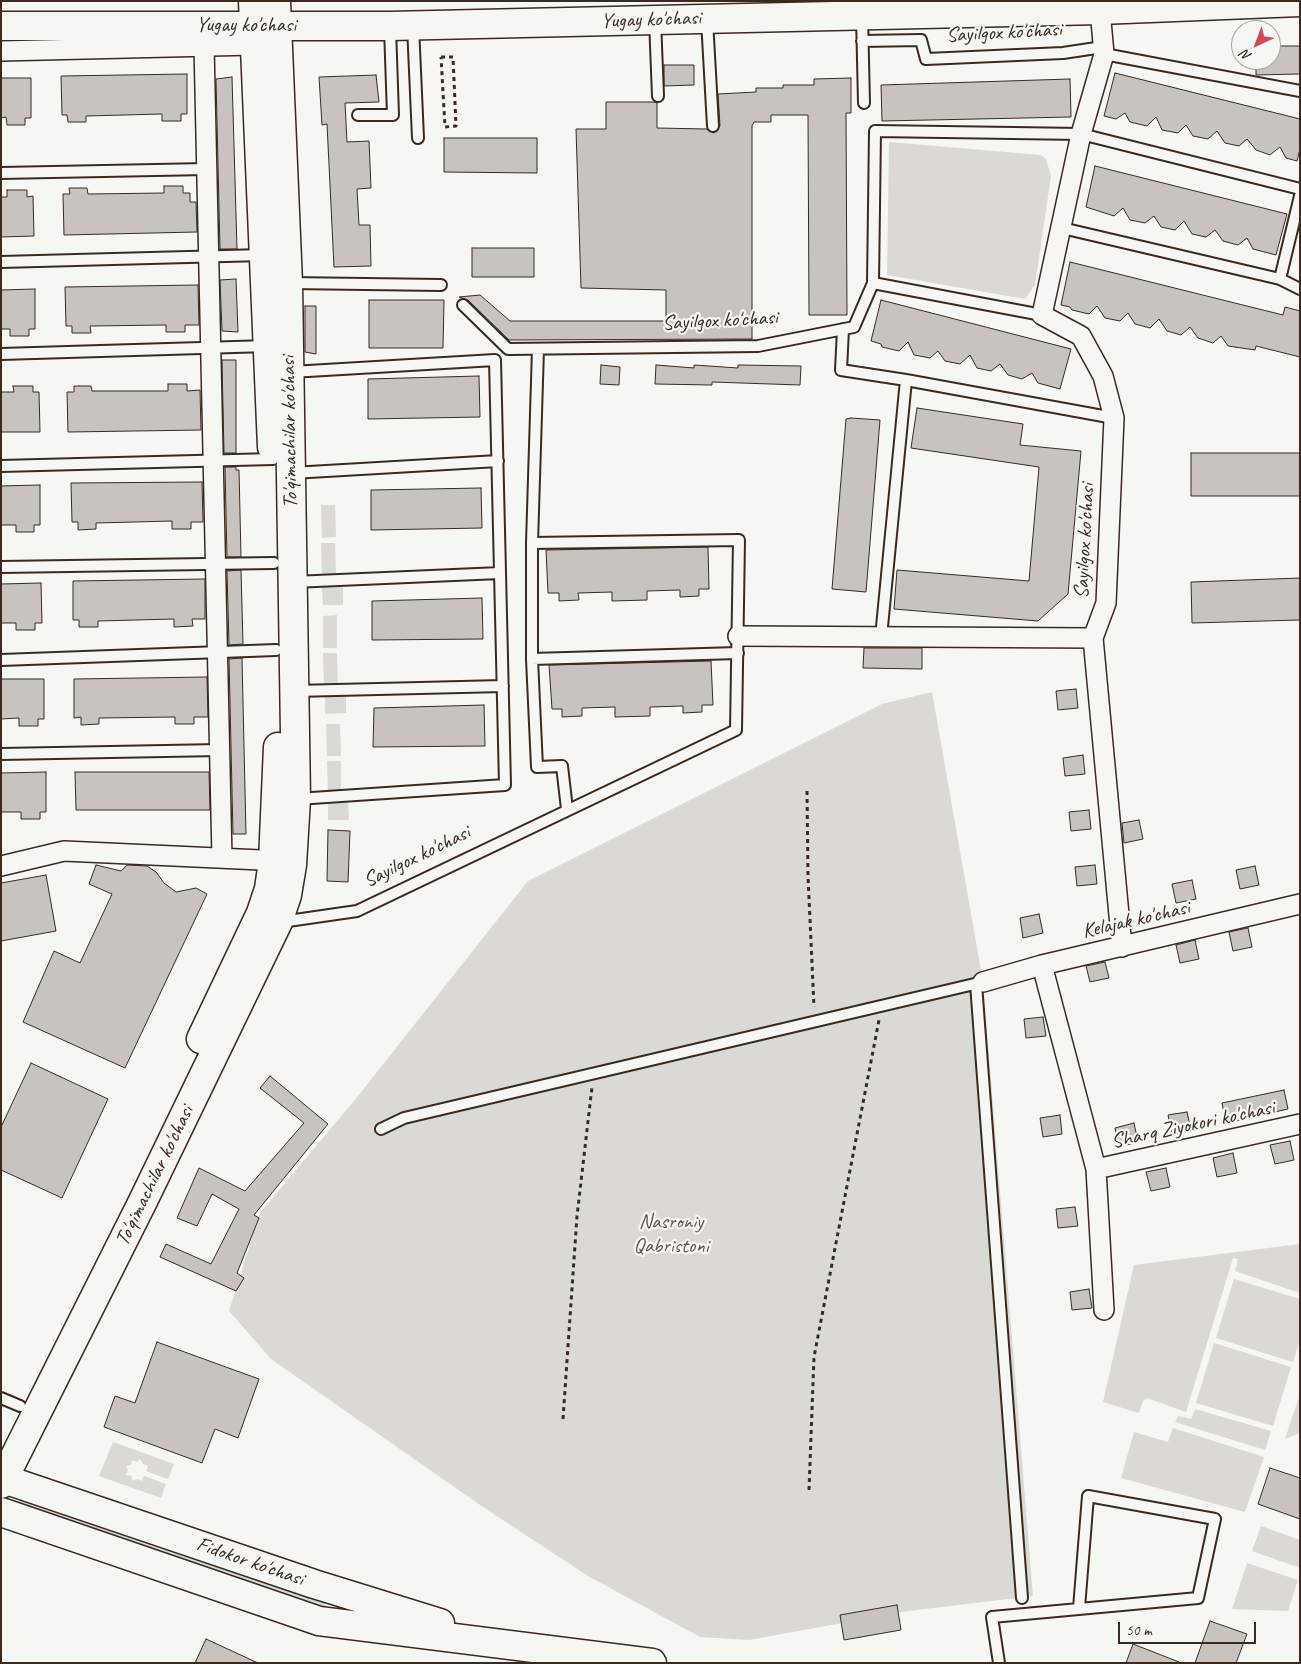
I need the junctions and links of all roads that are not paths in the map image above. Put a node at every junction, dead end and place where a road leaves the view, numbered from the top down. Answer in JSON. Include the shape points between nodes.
{"nodes":[{"id":1,"x":1300,"y":2,"type":"edge"},
{"id":2,"x":1100,"y":10,"type":"junction"},
{"id":3,"x":707,"y":18,"type":"junction"},
{"id":4,"x":262,"y":20,"type":"edge"},
{"id":5,"x":655,"y":20,"type":"junction"},
{"id":6,"x":1,"y":26,"type":"edge"},
{"id":7,"x":401,"y":26,"type":"junction"},
{"id":8,"x":862,"y":28,"type":"junction"},
{"id":9,"x":204,"y":45,"type":"junction"},
{"id":10,"x":1,"y":51,"type":"edge"},
{"id":11,"x":1104,"y":51,"type":"junction"},
{"id":12,"x":1300,"y":91,"type":"edge"},
{"id":13,"x":658,"y":96,"type":"dead end"},
{"id":14,"x":864,"y":103,"type":"dead end"},
{"id":15,"x":358,"y":115,"type":"dead end"},
{"id":16,"x":713,"y":126,"type":"dead end"},
{"id":17,"x":1081,"y":134,"type":"junction"},
{"id":18,"x":418,"y":138,"type":"dead end"},
{"id":19,"x":207,"y":169,"type":"junction"},
{"id":20,"x":1,"y":173,"type":"edge"},
{"id":21,"x":1300,"y":190,"type":"edge"},
{"id":22,"x":1300,"y":196,"type":"edge"},
{"id":23,"x":1062,"y":228,"type":"junction"},
{"id":24,"x":263,"y":255,"type":"junction"},
{"id":25,"x":209,"y":256,"type":"junction"},
{"id":26,"x":1,"y":262,"type":"edge"},
{"id":27,"x":1280,"y":279,"type":"junction"},
{"id":28,"x":288,"y":282,"type":"junction"},
{"id":29,"x":873,"y":283,"type":"junction"},
{"id":30,"x":441,"y":285,"type":"dead end"},
{"id":31,"x":1300,"y":289,"type":"edge"},
{"id":32,"x":463,"y":306,"type":"dead end"},
{"id":33,"x":1042,"y":315,"type":"junction"},
{"id":34,"x":843,"y":329,"type":"junction"},
{"id":35,"x":268,"y":346,"type":"junction"},
{"id":36,"x":211,"y":349,"type":"junction"},
{"id":37,"x":538,"y":349,"type":"junction"},
{"id":38,"x":1,"y":354,"type":"edge"},
{"id":39,"x":289,"y":372,"type":"junction"},
{"id":40,"x":906,"y":380,"type":"junction"},
{"id":41,"x":1114,"y":418,"type":"junction"},
{"id":42,"x":213,"y":461,"type":"junction"},
{"id":43,"x":498,"y":461,"type":"junction"},
{"id":44,"x":1,"y":466,"type":"edge"},
{"id":45,"x":282,"y":466,"type":"junction"},
{"id":46,"x":532,"y":543,"type":"junction"},
{"id":47,"x":216,"y":563,"type":"junction"},
{"id":48,"x":1,"y":566,"type":"edge"},
{"id":49,"x":283,"y":572,"type":"junction"},
{"id":50,"x":500,"y":573,"type":"junction"},
{"id":51,"x":881,"y":637,"type":"junction"},
{"id":52,"x":1093,"y":638,"type":"junction"},
{"id":53,"x":738,"y":645,"type":"junction"},
{"id":54,"x":276,"y":650,"type":"junction"},
{"id":55,"x":218,"y":653,"type":"junction"},
{"id":56,"x":532,"y":659,"type":"junction"},
{"id":57,"x":1,"y":660,"type":"edge"},
{"id":58,"x":503,"y":686,"type":"junction"},
{"id":59,"x":294,"y":691,"type":"junction"},
{"id":60,"x":220,"y":750,"type":"junction"},
{"id":61,"x":1,"y":754,"type":"edge"},
{"id":62,"x":296,"y":799,"type":"junction"},
{"id":63,"x":567,"y":809,"type":"junction"},
{"id":64,"x":222,"y":858,"type":"junction"},
{"id":65,"x":282,"y":861,"type":"junction"},
{"id":66,"x":1,"y":866,"type":"edge"},
{"id":67,"x":1300,"y":904,"type":"edge"},
{"id":68,"x":278,"y":922,"type":"junction"},
{"id":69,"x":1122,"y":947,"type":"junction"},
{"id":70,"x":1042,"y":965,"type":"junction"},
{"id":71,"x":979,"y":983,"type":"junction"},
{"id":72,"x":1300,"y":1124,"type":"edge"},
{"id":73,"x":381,"y":1129,"type":"dead end"},
{"id":74,"x":1096,"y":1169,"type":"junction"},
{"id":75,"x":1104,"y":1310,"type":"dead end"},
{"id":76,"x":11,"y":1402,"type":"edge"},
{"id":77,"x":1,"y":1446,"type":"edge"},
{"id":78,"x":2,"y":1480,"type":"edge"},
{"id":79,"x":1,"y":1512,"type":"edge"},
{"id":80,"x":1022,"y":1598,"type":"dead end"},
{"id":81,"x":1079,"y":1608,"type":"junction"},
{"id":82,"x":501,"y":1642,"type":"junction"},
{"id":83,"x":652,"y":1663,"type":"edge"},
{"id":84,"x":999,"y":1663,"type":"edge"}],
"edges":[{"from":1,"to":2,"type":"main road","name":"Yugay ko'chasi"},
{"from":2,"to":8,"type":"main road","name":"Yugay ko'chasi"},
{"from":2,"to":11,"type":"street"},
{"from":3,"to":5,"type":"main road","name":"Yugay ko'chasi"},
{"from":3,"to":8,"type":"main road","name":"Yugay ko'chasi"},
{"from":3,"to":16,"type":"lane"},
{"from":4,"to":6,"type":"main road","name":"Yugay ko'chasi"},
{"from":4,"to":7,"type":"main road","name":"Yugay ko'chasi"},
{"from":4,"to":9,"type":"street"},
{"from":4,"to":24,"type":"main road","name":"To'qimachilar ko'chasi"},
{"from":4,"to":28,"type":"main road","name":"To'qimachilar ko'chasi"},
{"from":5,"to":7,"type":"main road","name":"Yugay ko'chasi"},
{"from":5,"to":13,"type":"lane"},
{"from":7,"to":15,"type":"lane","via":[[393,114]]},
{"from":7,"to":18,"type":"lane"},
{"from":8,"to":11,"type":"lane","name":"Sayilgox ko'chasi","via":[[921,40],[926,59]]},
{"from":8,"to":14,"type":"lane"},
{"from":9,"to":10,"type":"street"},
{"from":9,"to":19,"type":"street"},
{"from":11,"to":12,"type":"lane","name":"Sayilgox ko'chasi"},
{"from":11,"to":17,"type":"street"},
{"from":17,"to":21,"type":"lane"},
{"from":17,"to":23,"type":"street"},
{"from":17,"to":29,"type":"lane","via":[[875,132]]},
{"from":19,"to":20,"type":"lane"},
{"from":19,"to":25,"type":"street"},
{"from":22,"to":27,"type":"lane"},
{"from":23,"to":27,"type":"lane"},
{"from":23,"to":33,"type":"street"},
{"from":24,"to":25,"type":"lane"},
{"from":24,"to":35,"type":"main road","name":"To'qimachilar ko'chasi"},
{"from":25,"to":26,"type":"lane"},
{"from":25,"to":36,"type":"street"},
{"from":27,"to":31,"type":"lane"},
{"from":28,"to":30,"type":"lane"},
{"from":28,"to":39,"type":"main road","name":"To'qimachilar ko'chasi"},
{"from":29,"to":33,"type":"lane","name":"Sayilgox ko'chasi"},
{"from":29,"to":34,"type":"lane","via":[[854,327]]},
{"from":32,"to":37,"type":"lane","name":"Sayilgox ko'chasi","via":[[508,349]]},
{"from":33,"to":41,"type":"street","name":"Sayilgox ko'chasi","via":[[1081,336],[1102,376]]},
{"from":34,"to":37,"type":"lane","name":"Sayilgox ko'chasi","via":[[758,346]]},
{"from":34,"to":40,"type":"lane","via":[[841,370]]},
{"from":35,"to":36,"type":"lane"},
{"from":35,"to":45,"type":"main road","name":"To'qimachilar ko'chasi"},
{"from":36,"to":38,"type":"lane"},
{"from":36,"to":42,"type":"street"},
{"from":37,"to":46,"type":"lane"},
{"from":39,"to":43,"type":"lane","via":[[495,360]]},
{"from":39,"to":45,"type":"main road","name":"To'qimachilar ko'chasi"},
{"from":40,"to":41,"type":"lane"},
{"from":40,"to":51,"type":"lane"},
{"from":41,"to":52,"type":"street","name":"Sayilgox ko'chasi","via":[[1106,604]]},
{"from":42,"to":44,"type":"lane"},
{"from":42,"to":45,"type":"lane"},
{"from":42,"to":47,"type":"street"},
{"from":43,"to":45,"type":"lane"},
{"from":43,"to":50,"type":"lane"},
{"from":45,"to":49,"type":"main road","name":"To'qimachilar ko'chasi"},
{"from":46,"to":53,"type":"lane","name":"Sayilgox ko'chasi","via":[[739,540]]},
{"from":46,"to":56,"type":"lane"},
{"from":47,"to":48,"type":"lane"},
{"from":47,"to":49,"type":"lane"},
{"from":47,"to":55,"type":"street"},
{"from":49,"to":50,"type":"lane"},
{"from":49,"to":54,"type":"main road","name":"To'qimachilar ko'chasi"},
{"from":49,"to":59,"type":"main road","name":"To'qimachilar ko'chasi"},
{"from":50,"to":58,"type":"lane"},
{"from":51,"to":52,"type":"street"},
{"from":51,"to":53,"type":"street"},
{"from":52,"to":69,"type":"street","name":"Sayilgox ko'chasi"},
{"from":53,"to":56,"type":"lane"},
{"from":53,"to":63,"type":"lane","name":"Sayilgox ko'chasi","via":[[736,730]]},
{"from":54,"to":55,"type":"lane"},
{"from":54,"to":65,"type":"main road","name":"To'qimachilar ko'chasi"},
{"from":55,"to":57,"type":"lane"},
{"from":55,"to":60,"type":"street"},
{"from":56,"to":63,"type":"lane","via":[[537,767],[562,766]]},
{"from":58,"to":59,"type":"lane"},
{"from":58,"to":62,"type":"lane","via":[[505,785]]},
{"from":59,"to":62,"type":"main road","name":"To'qimachilar ko'chasi"},
{"from":60,"to":61,"type":"lane"},
{"from":60,"to":64,"type":"street"},
{"from":62,"to":65,"type":"main road","name":"To'qimachilar ko'chasi"},
{"from":63,"to":68,"type":"lane","name":"Sayilgox ko'chasi","via":[[357,910]]},
{"from":64,"to":65,"type":"street"},
{"from":64,"to":66,"type":"street","via":[[64,851]]},
{"from":65,"to":68,"type":"main road","name":"To'qimachilar ko'chasi","via":[[287,895]]},
{"from":65,"to":76,"type":"main road","name":"To'qimachilar ko'chasi","via":[[261,913],[142,1161]]},
{"from":67,"to":69,"type":"street","name":"Kelajak ko'chasi"},
{"from":68,"to":78,"type":"main road","name":"To'qimachilar ko'chasi","via":[[143,1201]]},
{"from":69,"to":70,"type":"street","name":"Kelajak ko'chasi"},
{"from":70,"to":71,"type":"street","name":"Kelajak ko'chasi"},
{"from":70,"to":74,"type":"street"},
{"from":71,"to":73,"type":"lane","via":[[404,1118]]},
{"from":71,"to":80,"type":"lane"},
{"from":72,"to":74,"type":"street","name":"Sharq Ziyokori ko'chasi"},
{"from":74,"to":75,"type":"street"},
{"from":76,"to":77,"type":"main road","name":"To'qimachilar ko'chasi"},
{"from":78,"to":82,"type":"main road","name":"Fidokor ko'chasi","via":[[305,1581]]},
{"from":79,"to":82,"type":"main road","name":"Fidokor ko'chasi","via":[[319,1622]]},
{"from":81,"to":81,"type":"lane","via":[[1198,1598],[1215,1519],[1088,1496]]},
{"from":81,"to":84,"type":"lane","via":[[992,1616]]},
{"from":82,"to":83,"type":"main road","name":"Fidokor ko'chasi"}]}
